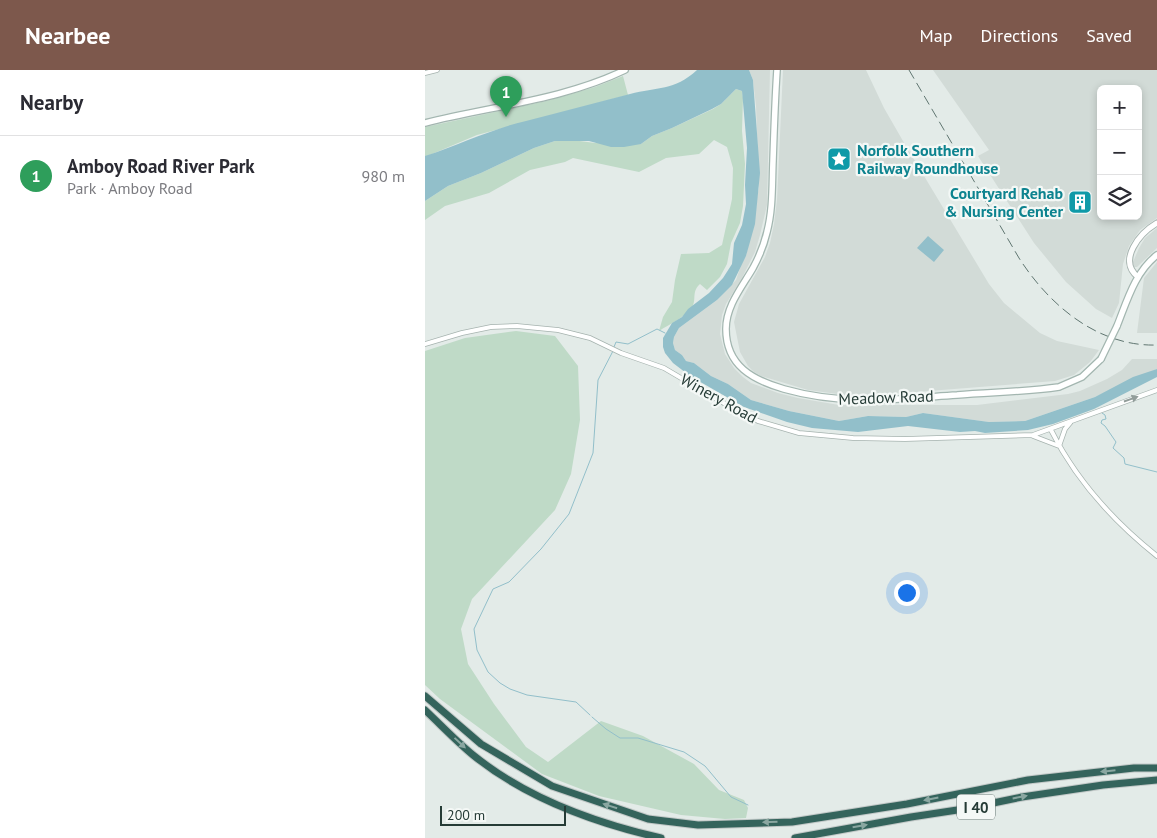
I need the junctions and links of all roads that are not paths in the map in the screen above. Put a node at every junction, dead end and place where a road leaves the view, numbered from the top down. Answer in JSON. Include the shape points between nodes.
{"nodes":[{"id":1,"x":437,"y":70,"type":"edge"},
{"id":2,"x":625,"y":70,"type":"edge"},
{"id":3,"x":777,"y":70,"type":"edge"},
{"id":4,"x":425,"y":73,"type":"edge"},
{"id":5,"x":425,"y":123,"type":"edge"},
{"id":6,"x":1157,"y":223,"type":"edge"},
{"id":7,"x":1157,"y":255,"type":"edge"},
{"id":8,"x":1138,"y":277,"type":"junction"},
{"id":9,"x":425,"y":344,"type":"edge"},
{"id":10,"x":1157,"y":390,"type":"edge"},
{"id":11,"x":1069,"y":423,"type":"junction"},
{"id":12,"x":1051,"y":430,"type":"junction"},
{"id":13,"x":1033,"y":435,"type":"junction"},
{"id":14,"x":1059,"y":446,"type":"junction"},
{"id":15,"x":1157,"y":556,"type":"edge"},
{"id":16,"x":425,"y":696,"type":"edge"},
{"id":17,"x":425,"y":710,"type":"edge"},
{"id":18,"x":1157,"y":768,"type":"edge"},
{"id":19,"x":1157,"y":780,"type":"edge"},
{"id":20,"x":661,"y":838,"type":"edge"},
{"id":21,"x":795,"y":838,"type":"edge"}],
"edges":[{"from":1,"to":4,"type":"street"},
{"from":2,"to":5,"type":"main road","via":[[542,98]]},
{"from":3,"to":8,"type":"main road","name":"Meadow Road","bridge":true,"via":[[769,221],[759,257],[731,305],[726,322],[726,335],[735,360],[744,371],[766,384],[833,399],[866,401],[1059,387],[1082,377],[1101,358]]},
{"from":6,"to":8,"type":"street","via":[[1143,234],[1132,251],[1130,268]]},
{"from":7,"to":8,"type":"main road","name":"Meadow Road"},
{"from":9,"to":13,"type":"street","name":"Winery Road","via":[[481,329],[517,326],[558,330],[590,338],[664,368],[758,421],[799,433],[905,439]]},
{"from":11,"to":10,"type":"street","name":"Winery Road","one_way":true},
{"from":11,"to":12,"type":"street","name":"Winery Road"},
{"from":11,"to":14,"type":"street"},
{"from":12,"to":13,"type":"street","name":"Winery Road"},
{"from":12,"to":14,"type":"street"},
{"from":13,"to":14,"type":"street"},
{"from":14,"to":15,"type":"street","via":[[1072,468],[1110,514]]},
{"from":18,"to":16,"type":"highway","number":"I 40","one_way":true,"via":[[1028,780],[792,822],[698,825],[648,818],[552,786],[481,744]]},
{"from":17,"to":20,"type":"highway","one_way":true,"via":[[472,755],[541,798],[621,829]]},
{"from":21,"to":19,"type":"highway","number":"I 40","one_way":true,"via":[[1023,797]]}]}
